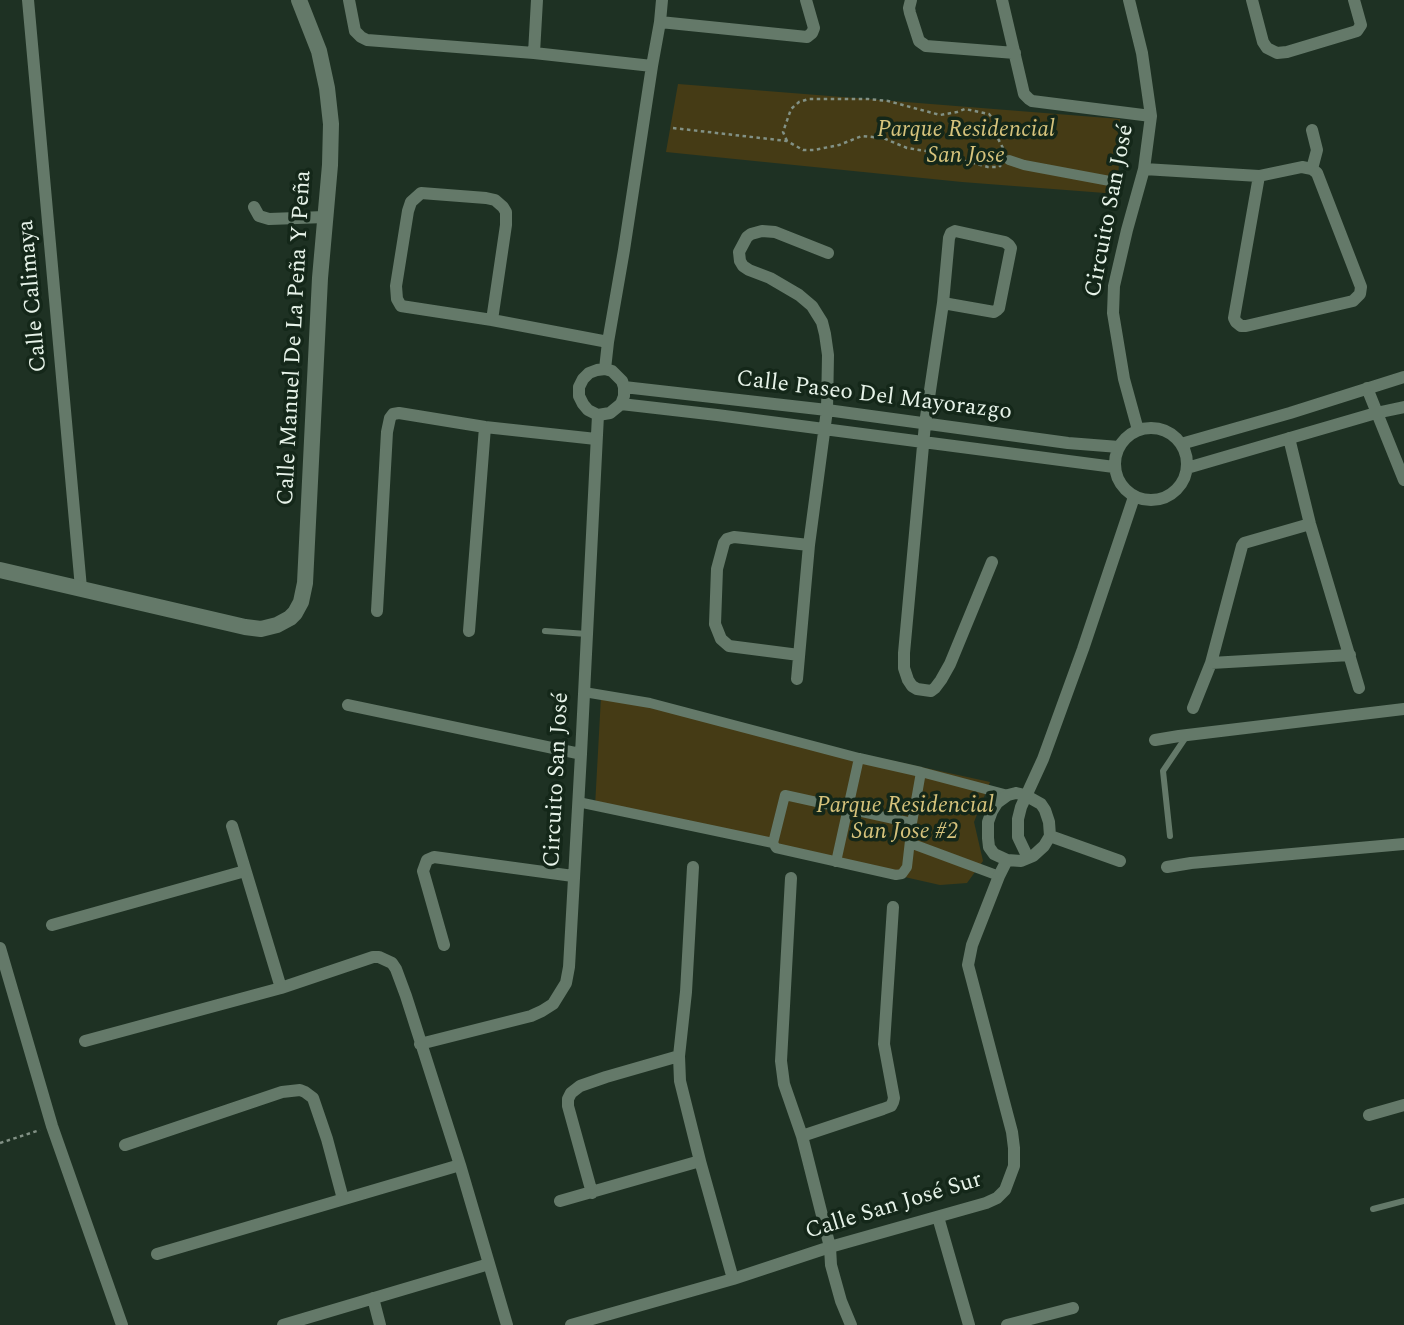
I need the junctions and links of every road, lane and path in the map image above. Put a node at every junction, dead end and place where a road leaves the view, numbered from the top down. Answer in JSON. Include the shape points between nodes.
{"nodes":[{"id":1,"x":28,"y":0,"type":"edge"},
{"id":2,"x":299,"y":0,"type":"edge"},
{"id":3,"x":349,"y":0,"type":"edge"},
{"id":4,"x":537,"y":0,"type":"edge"},
{"id":5,"x":662,"y":0,"type":"edge"},
{"id":6,"x":806,"y":0,"type":"edge"},
{"id":7,"x":911,"y":0,"type":"edge"},
{"id":8,"x":1002,"y":0,"type":"edge"},
{"id":9,"x":1129,"y":0,"type":"edge"},
{"id":10,"x":1252,"y":0,"type":"edge"},
{"id":11,"x":1354,"y":0,"type":"edge"},
{"id":12,"x":660,"y":22,"type":"junction"},
{"id":13,"x":534,"y":53,"type":"junction"},
{"id":14,"x":1015,"y":53,"type":"junction"},
{"id":15,"x":652,"y":66,"type":"junction"},
{"id":16,"x":1150,"y":116,"type":"junction"},
{"id":17,"x":673,"y":128,"type":"dead end"},
{"id":18,"x":1312,"y":130,"type":"dead end"},
{"id":19,"x":787,"y":141,"type":"junction"},
{"id":20,"x":1009,"y":160,"type":"junction"},
{"id":21,"x":1144,"y":169,"type":"junction"},
{"id":22,"x":1312,"y":169,"type":"junction"},
{"id":23,"x":1259,"y":176,"type":"junction"},
{"id":24,"x":1115,"y":182,"type":"dead end"},
{"id":25,"x":254,"y":207,"type":"dead end"},
{"id":26,"x":325,"y":217,"type":"junction"},
{"id":27,"x":828,"y":253,"type":"dead end"},
{"id":28,"x":943,"y":303,"type":"junction"},
{"id":29,"x":492,"y":320,"type":"junction"},
{"id":30,"x":608,"y":342,"type":"junction"},
{"id":31,"x":605,"y":369,"type":"junction"},
{"id":32,"x":1404,"y":377,"type":"edge"},
{"id":33,"x":624,"y":387,"type":"junction"},
{"id":34,"x":1367,"y":388,"type":"junction"},
{"id":35,"x":621,"y":404,"type":"junction"},
{"id":36,"x":1404,"y":407,"type":"edge"},
{"id":37,"x":1376,"y":413,"type":"junction"},
{"id":38,"x":598,"y":415,"type":"junction"},
{"id":39,"x":826,"y":419,"type":"junction"},
{"id":40,"x":485,"y":426,"type":"junction"},
{"id":41,"x":1138,"y":430,"type":"junction"},
{"id":42,"x":925,"y":433,"type":"junction"},
{"id":43,"x":1289,"y":438,"type":"junction"},
{"id":44,"x":596,"y":439,"type":"junction"},
{"id":45,"x":1181,"y":443,"type":"junction"},
{"id":46,"x":1119,"y":447,"type":"junction"},
{"id":47,"x":1115,"y":467,"type":"junction"},
{"id":48,"x":1187,"y":468,"type":"junction"},
{"id":49,"x":1404,"y":480,"type":"edge"},
{"id":50,"x":1134,"y":497,"type":"junction"},
{"id":51,"x":1310,"y":524,"type":"junction"},
{"id":52,"x":808,"y":545,"type":"junction"},
{"id":53,"x":992,"y":562,"type":"dead end"},
{"id":54,"x":0,"y":570,"type":"edge"},
{"id":55,"x":80,"y":588,"type":"junction"},
{"id":56,"x":377,"y":611,"type":"dead end"},
{"id":57,"x":469,"y":631,"type":"dead end"},
{"id":58,"x":545,"y":631,"type":"dead end"},
{"id":59,"x":587,"y":634,"type":"junction"},
{"id":60,"x":799,"y":655,"type":"junction"},
{"id":61,"x":1350,"y":656,"type":"junction"},
{"id":62,"x":1211,"y":663,"type":"junction"},
{"id":63,"x":797,"y":679,"type":"dead end"},
{"id":64,"x":1360,"y":688,"type":"dead end"},
{"id":65,"x":584,"y":692,"type":"junction"},
{"id":66,"x":348,"y":705,"type":"dead end"},
{"id":67,"x":1193,"y":708,"type":"dead end"},
{"id":68,"x":1404,"y":709,"type":"edge"},
{"id":69,"x":1188,"y":735,"type":"junction"},
{"id":70,"x":1155,"y":740,"type":"dead end"},
{"id":71,"x":581,"y":754,"type":"junction"},
{"id":72,"x":859,"y":758,"type":"junction"},
{"id":73,"x":921,"y":772,"type":"junction"},
{"id":74,"x":1008,"y":794,"type":"junction"},
{"id":75,"x":1025,"y":794,"type":"junction"},
{"id":76,"x":578,"y":802,"type":"junction"},
{"id":77,"x":848,"y":809,"type":"junction"},
{"id":78,"x":912,"y":823,"type":"junction"},
{"id":79,"x":232,"y":826,"type":"dead end"},
{"id":80,"x":1050,"y":836,"type":"junction"},
{"id":81,"x":1170,"y":836,"type":"dead end"},
{"id":82,"x":773,"y":843,"type":"junction"},
{"id":83,"x":910,"y":843,"type":"junction"},
{"id":84,"x":1404,"y":844,"type":"edge"},
{"id":85,"x":1028,"y":858,"type":"junction"},
{"id":86,"x":1007,"y":860,"type":"junction"},
{"id":87,"x":836,"y":862,"type":"junction"},
{"id":88,"x":1120,"y":862,"type":"dead end"},
{"id":89,"x":693,"y":866,"type":"dead end"},
{"id":90,"x":1167,"y":867,"type":"dead end"},
{"id":91,"x":245,"y":871,"type":"junction"},
{"id":92,"x":573,"y":876,"type":"junction"},
{"id":93,"x":999,"y":876,"type":"junction"},
{"id":94,"x":791,"y":878,"type":"dead end"},
{"id":95,"x":892,"y":907,"type":"dead end"},
{"id":96,"x":52,"y":925,"type":"dead end"},
{"id":97,"x":444,"y":945,"type":"dead end"},
{"id":98,"x":0,"y":948,"type":"edge"},
{"id":99,"x":281,"y":988,"type":"junction"},
{"id":100,"x":85,"y":1041,"type":"dead end"},
{"id":101,"x":420,"y":1044,"type":"junction"},
{"id":102,"x":678,"y":1056,"type":"junction"},
{"id":103,"x":1404,"y":1105,"type":"edge"},
{"id":104,"x":1369,"y":1115,"type":"dead end"},
{"id":105,"x":51,"y":1126,"type":"junction"},
{"id":106,"x":802,"y":1136,"type":"junction"},
{"id":107,"x":0,"y":1143,"type":"edge"},
{"id":108,"x":125,"y":1145,"type":"dead end"},
{"id":109,"x":699,"y":1161,"type":"junction"},
{"id":110,"x":460,"y":1165,"type":"junction"},
{"id":111,"x":592,"y":1193,"type":"junction"},
{"id":112,"x":343,"y":1199,"type":"junction"},
{"id":113,"x":560,"y":1201,"type":"dead end"},
{"id":114,"x":1404,"y":1201,"type":"edge"},
{"id":115,"x":1373,"y":1209,"type":"dead end"},
{"id":116,"x":939,"y":1217,"type":"junction"},
{"id":117,"x":830,"y":1247,"type":"junction"},
{"id":118,"x":157,"y":1254,"type":"dead end"},
{"id":119,"x":489,"y":1264,"type":"junction"},
{"id":120,"x":733,"y":1279,"type":"junction"},
{"id":121,"x":373,"y":1298,"type":"junction"},
{"id":122,"x":1073,"y":1308,"type":"dead end"},
{"id":123,"x":122,"y":1325,"type":"edge"},
{"id":124,"x":283,"y":1325,"type":"edge"},
{"id":125,"x":380,"y":1325,"type":"edge"},
{"id":126,"x":507,"y":1325,"type":"edge"},
{"id":127,"x":572,"y":1325,"type":"edge"},
{"id":128,"x":852,"y":1325,"type":"edge"},
{"id":129,"x":969,"y":1325,"type":"edge"},
{"id":130,"x":1007,"y":1325,"type":"edge"}],
"edges":[{"from":1,"to":55,"type":"street","name":"Calle Calimaya"},
{"from":2,"to":26,"type":"street","name":"Calle Manuel De La Peña Y Peña","via":[[319,51],[327,88],[331,124]]},
{"from":3,"to":13,"type":"street","via":[[355,31],[367,40]]},
{"from":4,"to":13,"type":"street"},
{"from":5,"to":12,"type":"street"},
{"from":6,"to":12,"type":"street","via":[[814,28],[807,37]]},
{"from":7,"to":14,"type":"street","via":[[919,41],[926,46]]},
{"from":8,"to":14,"type":"street"},
{"from":9,"to":16,"type":"street","name":"Circuito San José"},
{"from":10,"to":11,"type":"street","via":[[1263,42],[1277,53],[1353,34],[1361,25]]},
{"from":12,"to":15,"type":"street"},
{"from":13,"to":15,"type":"street"},
{"from":14,"to":16,"type":"street","via":[[1024,94],[1032,101]]},
{"from":15,"to":30,"type":"street"},
{"from":16,"to":21,"type":"street","name":"Circuito San José"},
{"from":17,"to":19,"type":"path"},
{"from":18,"to":22,"type":"street","via":[[1317,150]]},
{"from":19,"to":20,"type":"path","via":[[814,150],[870,136],[988,167]]},
{"from":19,"to":20,"type":"path","via":[[782,132],[791,109],[799,102],[888,100],[940,115],[965,109],[989,114]]},
{"from":20,"to":24,"type":"street"},
{"from":21,"to":23,"type":"street"},
{"from":21,"to":41,"type":"street","name":"Circuito San José","via":[[1113,301],[1124,379]]},
{"from":22,"to":23,"type":"street"},
{"from":22,"to":23,"type":"street","via":[[1360,294],[1353,301],[1241,326],[1234,318]]},
{"from":25,"to":26,"type":"street","via":[[259,216],[269,219]]},
{"from":26,"to":55,"type":"street","name":"Calle Manuel De La Peña Y Peña","via":[[305,583],[295,613],[261,629]]},
{"from":27,"to":39,"type":"street","via":[[762,231],[747,237],[738,252],[743,266],[799,295],[822,322],[828,355]]},
{"from":28,"to":28,"type":"street","via":[[998,310],[1009,244],[951,233]]},
{"from":28,"to":42,"type":"street"},
{"from":29,"to":29,"type":"street","via":[[506,212],[495,200],[421,193],[408,211],[397,286],[399,303]]},
{"from":29,"to":30,"type":"street"},
{"from":30,"to":31,"type":"street"},
{"from":31,"to":33,"type":"street","via":[[618,375]]},
{"from":31,"to":38,"type":"street","via":[[589,373],[579,387],[583,404]]},
{"from":32,"to":34,"type":"street"},
{"from":33,"to":35,"type":"street"},
{"from":33,"to":39,"type":"street","name":"Calle Paseo Del Mayorazgo"},
{"from":34,"to":37,"type":"street"},
{"from":34,"to":45,"type":"street"},
{"from":35,"to":38,"type":"street"},
{"from":35,"to":39,"type":"street","name":"Calle Paseo Del Mayorazgo"},
{"from":36,"to":37,"type":"street"},
{"from":37,"to":43,"type":"street"},
{"from":37,"to":49,"type":"street"},
{"from":38,"to":44,"type":"street","name":"Circuito San José"},
{"from":39,"to":42,"type":"street","name":"Calle Paseo Del Mayorazgo"},
{"from":39,"to":42,"type":"street","name":"Calle Paseo Del Mayorazgo"},
{"from":39,"to":52,"type":"street"},
{"from":40,"to":44,"type":"street"},
{"from":40,"to":56,"type":"street","via":[[399,413],[390,418]]},
{"from":40,"to":57,"type":"street"},
{"from":41,"to":45,"type":"street","via":[[1162,430]]},
{"from":41,"to":46,"type":"street"},
{"from":42,"to":46,"type":"street","name":"Calle Paseo Del Mayorazgo"},
{"from":42,"to":47,"type":"street","name":"Calle Paseo Del Mayorazgo"},
{"from":42,"to":53,"type":"street","via":[[904,653],[904,668],[912,686],[931,691],[941,680]]},
{"from":43,"to":48,"type":"street"},
{"from":43,"to":51,"type":"street"},
{"from":44,"to":59,"type":"street","name":"Circuito San José"},
{"from":45,"to":48,"type":"street"},
{"from":46,"to":47,"type":"street"},
{"from":47,"to":50,"type":"street","via":[[1119,482]]},
{"from":48,"to":50,"type":"street","via":[[1178,489],[1168,496],[1157,500]]},
{"from":50,"to":75,"type":"street","via":[[1061,710]]},
{"from":51,"to":61,"type":"street"},
{"from":51,"to":62,"type":"street","via":[[1242,545]]},
{"from":52,"to":60,"type":"street"},
{"from":52,"to":60,"type":"street","via":[[734,537],[724,543],[717,569],[715,624],[721,639],[729,646]]},
{"from":54,"to":55,"type":"street","name":"Calle Manuel De La Peña Y Peña"},
{"from":58,"to":59,"type":"lane"},
{"from":59,"to":65,"type":"street","name":"Circuito San José"},
{"from":60,"to":63,"type":"street"},
{"from":61,"to":62,"type":"street"},
{"from":61,"to":64,"type":"street"},
{"from":62,"to":67,"type":"street"},
{"from":65,"to":71,"type":"street","name":"Circuito San José"},
{"from":65,"to":72,"type":"street","via":[[650,703]]},
{"from":66,"to":71,"type":"street"},
{"from":68,"to":69,"type":"street"},
{"from":69,"to":70,"type":"street"},
{"from":69,"to":81,"type":"lane","via":[[1163,771]]},
{"from":71,"to":76,"type":"street","name":"Circuito San José"},
{"from":72,"to":73,"type":"street"},
{"from":72,"to":77,"type":"street"},
{"from":73,"to":74,"type":"street"},
{"from":73,"to":78,"type":"street"},
{"from":74,"to":75,"type":"street"},
{"from":74,"to":86,"type":"street","via":[[997,803],[988,822],[989,847]]},
{"from":75,"to":80,"type":"street","via":[[1045,810]]},
{"from":75,"to":85,"type":"street","via":[[1018,837]]},
{"from":76,"to":82,"type":"street"},
{"from":76,"to":92,"type":"street","name":"Circuito San José"},
{"from":77,"to":78,"type":"street"},
{"from":77,"to":82,"type":"street","via":[[785,795]]},
{"from":77,"to":87,"type":"street"},
{"from":78,"to":83,"type":"street"},
{"from":79,"to":91,"type":"street"},
{"from":80,"to":85,"type":"street","via":[[1039,852]]},
{"from":80,"to":88,"type":"street"},
{"from":82,"to":87,"type":"street","via":[[776,848]]},
{"from":83,"to":87,"type":"street","via":[[902,874]]},
{"from":83,"to":93,"type":"street"},
{"from":84,"to":90,"type":"street"},
{"from":85,"to":86,"type":"street"},
{"from":86,"to":93,"type":"street","name":"Calle San José Sur"},
{"from":89,"to":102,"type":"street","via":[[687,992]]},
{"from":91,"to":96,"type":"street"},
{"from":91,"to":99,"type":"street"},
{"from":92,"to":97,"type":"street","via":[[427,860],[423,871]]},
{"from":92,"to":101,"type":"street","name":"Circuito San José","via":[[569,967],[566,983],[553,1004],[531,1016]]},
{"from":93,"to":116,"type":"street","name":"Calle San José Sur","via":[[968,965],[1012,1132],[1014,1166],[997,1198]]},
{"from":94,"to":106,"type":"street","via":[[781,1061]]},
{"from":95,"to":106,"type":"street","via":[[884,1044],[893,1102]]},
{"from":98,"to":105,"type":"street"},
{"from":99,"to":100,"type":"street"},
{"from":99,"to":101,"type":"street","via":[[379,957],[396,969]]},
{"from":101,"to":110,"type":"street"},
{"from":102,"to":109,"type":"street"},
{"from":102,"to":111,"type":"street","via":[[606,1077],[571,1093],[571,1119]]},
{"from":103,"to":104,"type":"street"},
{"from":105,"to":107,"type":"path"},
{"from":105,"to":123,"type":"street"},
{"from":106,"to":117,"type":"street"},
{"from":108,"to":112,"type":"street","via":[[300,1090],[313,1098]]},
{"from":109,"to":111,"type":"street"},
{"from":109,"to":120,"type":"street"},
{"from":110,"to":112,"type":"street"},
{"from":110,"to":119,"type":"street"},
{"from":111,"to":113,"type":"street"},
{"from":112,"to":118,"type":"street"},
{"from":114,"to":115,"type":"lane"},
{"from":116,"to":117,"type":"street","name":"Calle San José Sur"},
{"from":116,"to":129,"type":"street"},
{"from":117,"to":120,"type":"street","name":"Calle San José Sur"},
{"from":117,"to":128,"type":"street","via":[[838,1291]]},
{"from":119,"to":121,"type":"street"},
{"from":119,"to":126,"type":"street"},
{"from":120,"to":127,"type":"street","name":"Calle San José Sur"},
{"from":121,"to":124,"type":"street"},
{"from":121,"to":125,"type":"street"},
{"from":122,"to":130,"type":"street"}]}
